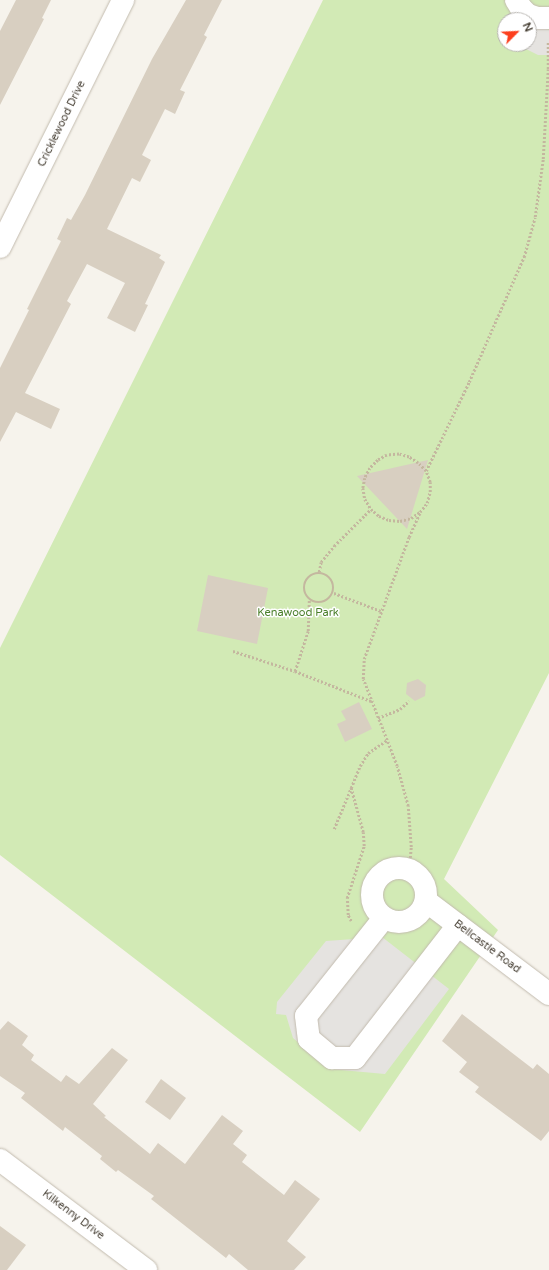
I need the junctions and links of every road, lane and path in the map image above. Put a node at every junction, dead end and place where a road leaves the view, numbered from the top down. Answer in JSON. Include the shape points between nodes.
{"nodes":[{"id":1,"x":123,"y":0,"type":"edge"},
{"id":2,"x":516,"y":0,"type":"edge"},
{"id":3,"x":548,"y":19,"type":"edge"},
{"id":4,"x":0,"y":247,"type":"edge"},
{"id":5,"x":426,"y":471,"type":"junction"},
{"id":6,"x":371,"y":509,"type":"junction"},
{"id":7,"x":420,"y":512,"type":"junction"},
{"id":8,"x":319,"y":572,"type":"junction"},
{"id":9,"x":334,"y":593,"type":"junction"},
{"id":10,"x":308,"y":600,"type":"junction"},
{"id":11,"x":381,"y":611,"type":"junction"},
{"id":12,"x":233,"y":651,"type":"dead end"},
{"id":13,"x":295,"y":671,"type":"junction"},
{"id":14,"x":409,"y":701,"type":"dead end"},
{"id":15,"x":371,"y":702,"type":"junction"},
{"id":16,"x":378,"y":718,"type":"junction"},
{"id":17,"x":387,"y":740,"type":"junction"},
{"id":18,"x":351,"y":788,"type":"junction"},
{"id":19,"x":334,"y":829,"type":"dead end"},
{"id":20,"x":409,"y":870,"type":"junction"},
{"id":21,"x":426,"y":900,"type":"junction"},
{"id":22,"x":384,"y":918,"type":"junction"},
{"id":23,"x":458,"y":926,"type":"junction"},
{"id":24,"x":365,"y":941,"type":"junction"},
{"id":25,"x":549,"y":994,"type":"edge"},
{"id":26,"x":0,"y":1160,"type":"edge"},
{"id":27,"x":146,"y":1270,"type":"edge"}],
"edges":[{"from":1,"to":4,"type":"street","name":"Cricklewood Drive"},
{"from":2,"to":3,"type":"street","via":[[528,14]]},
{"from":3,"to":5,"type":"path","via":[[543,159],[535,217],[524,257],[469,382]]},
{"from":5,"to":6,"type":"path","via":[[409,457],[399,454],[388,455],[378,460],[365,478],[364,494]]},
{"from":5,"to":7,"type":"path","via":[[430,492],[427,503]]},
{"from":6,"to":7,"type":"path","via":[[389,520],[405,520]]},
{"from":6,"to":8,"type":"path","via":[[334,546],[321,562]]},
{"from":7,"to":11,"type":"path","via":[[408,537]]},
{"from":8,"to":9,"type":"path","via":[[332,579]]},
{"from":8,"to":10,"type":"path","via":[[306,580],[304,590]]},
{"from":9,"to":10,"type":"path","via":[[323,603]]},
{"from":9,"to":11,"type":"path"},
{"from":10,"to":13,"type":"path","via":[[308,631]]},
{"from":11,"to":15,"type":"path","via":[[364,659],[363,679]]},
{"from":12,"to":13,"type":"path"},
{"from":13,"to":15,"type":"path"},
{"from":14,"to":16,"type":"path","via":[[400,709]]},
{"from":15,"to":16,"type":"path"},
{"from":16,"to":17,"type":"path"},
{"from":17,"to":18,"type":"path","via":[[368,753]]},
{"from":17,"to":20,"type":"path","via":[[408,806],[411,847]]},
{"from":18,"to":19,"type":"path"},
{"from":18,"to":24,"type":"path","via":[[363,832],[364,846],[347,898],[348,915],[354,928]]},
{"from":20,"to":21,"type":"street","via":[[420,878],[424,885]]},
{"from":20,"to":22,"type":"street","via":[[400,868],[384,872],[375,883],[371,895],[373,904]]},
{"from":21,"to":22,"type":"street","via":[[417,916],[409,920],[392,922]]},
{"from":21,"to":23,"type":"street","name":"Bellcastle Road"},
{"from":22,"to":24,"type":"street"},
{"from":23,"to":24,"type":"street","via":[[355,1058],[332,1058],[309,1039],[306,1016]]},
{"from":23,"to":25,"type":"street","name":"Bellcastle Road"},
{"from":26,"to":27,"type":"street","name":"Kilkenny Drive"}]}
